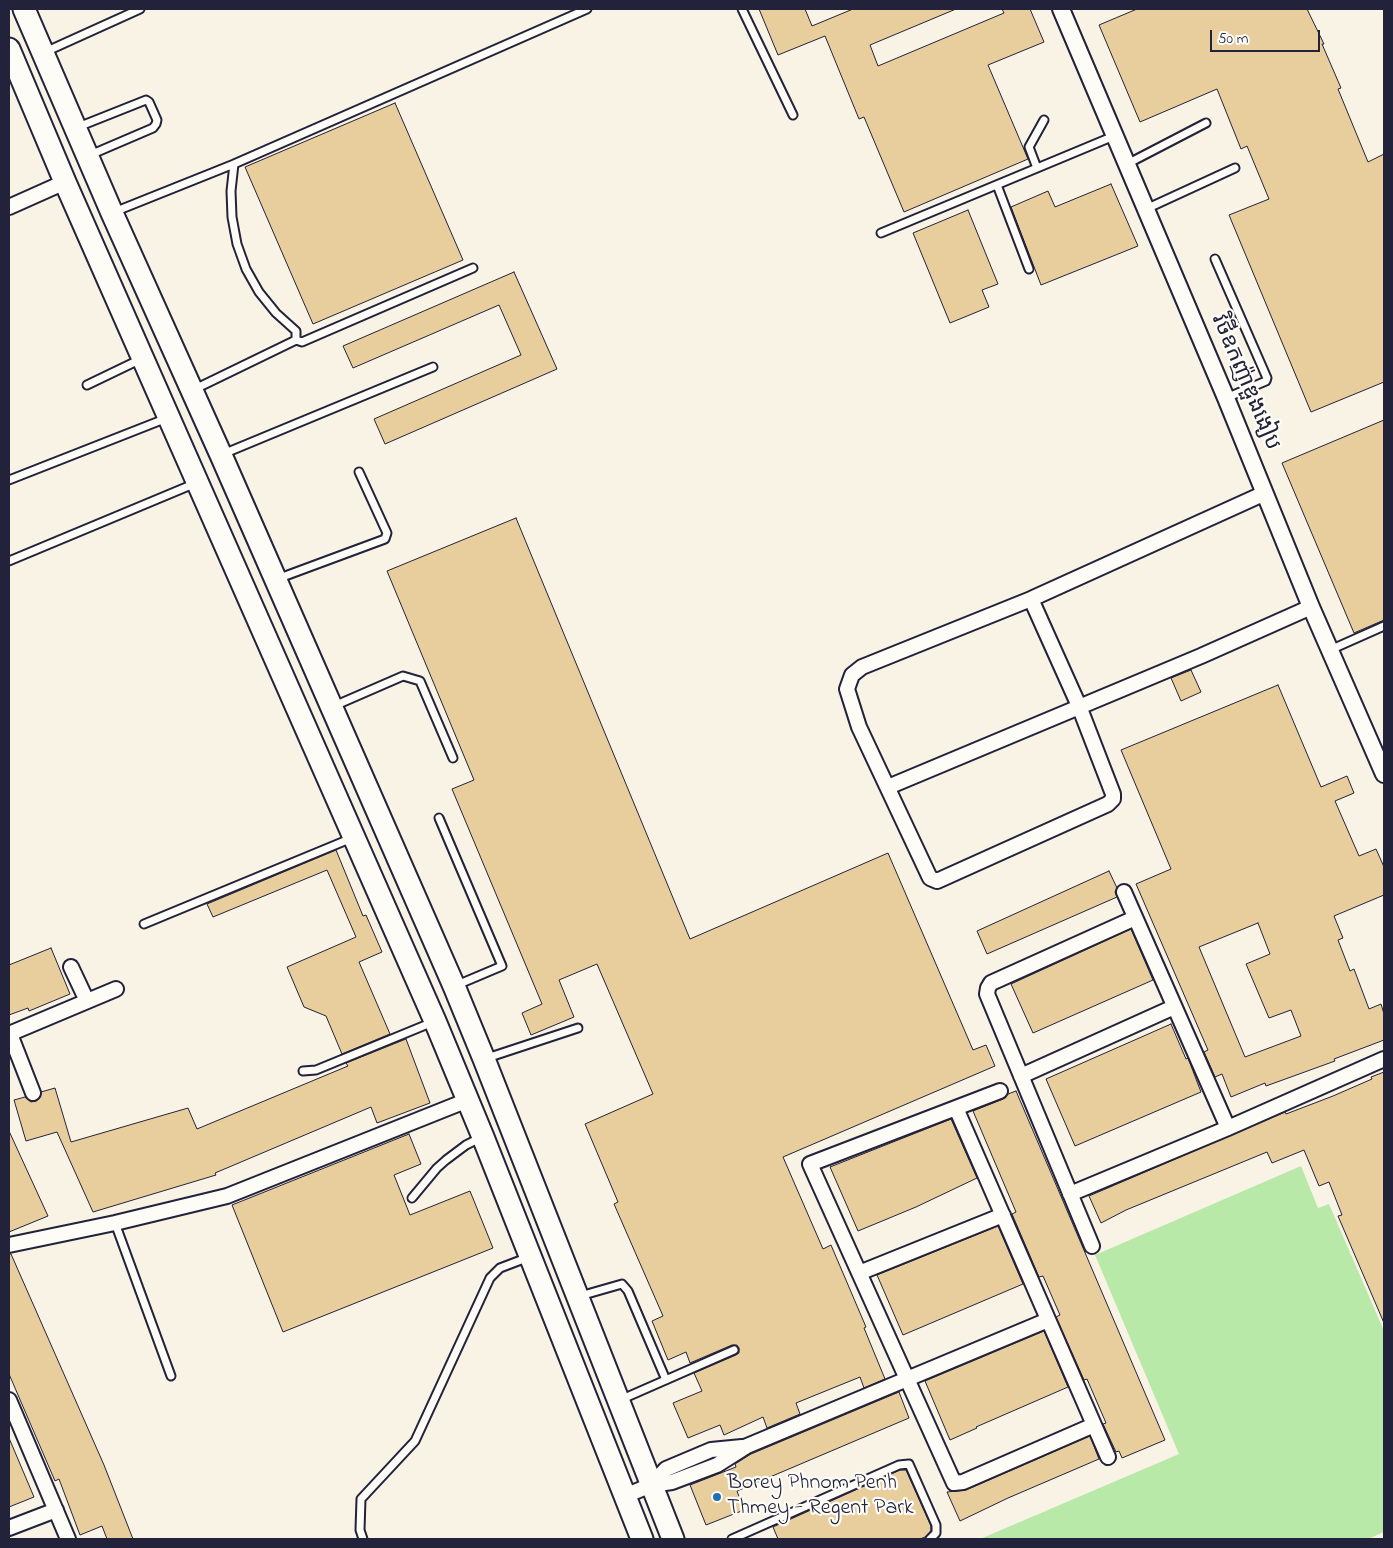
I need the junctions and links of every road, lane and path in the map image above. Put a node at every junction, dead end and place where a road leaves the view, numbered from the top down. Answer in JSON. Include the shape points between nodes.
{"nodes":[{"id":1,"x":24,"y":9,"type":"edge"},
{"id":2,"x":140,"y":9,"type":"edge"},
{"id":3,"x":586,"y":9,"type":"edge"},
{"id":4,"x":742,"y":9,"type":"edge"},
{"id":5,"x":1061,"y":9,"type":"edge"},
{"id":6,"x":9,"y":49,"type":"edge"},
{"id":7,"x":43,"y":53,"type":"junction"},
{"id":8,"x":793,"y":115,"type":"dead end"},
{"id":9,"x":1044,"y":120,"type":"dead end"},
{"id":10,"x":1206,"y":123,"type":"dead end"},
{"id":11,"x":75,"y":128,"type":"junction"},
{"id":12,"x":1115,"y":136,"type":"junction"},
{"id":13,"x":87,"y":156,"type":"junction"},
{"id":14,"x":234,"y":164,"type":"junction"},
{"id":15,"x":1127,"y":164,"type":"junction"},
{"id":16,"x":1037,"y":168,"type":"junction"},
{"id":17,"x":1235,"y":168,"type":"dead end"},
{"id":18,"x":65,"y":182,"type":"junction"},
{"id":19,"x":997,"y":185,"type":"junction"},
{"id":20,"x":9,"y":208,"type":"edge"},
{"id":21,"x":1146,"y":209,"type":"junction"},
{"id":22,"x":112,"y":213,"type":"junction"},
{"id":23,"x":881,"y":233,"type":"dead end"},
{"id":24,"x":1215,"y":259,"type":"dead end"},
{"id":25,"x":473,"y":268,"type":"dead end"},
{"id":26,"x":1029,"y":269,"type":"dead end"},
{"id":27,"x":296,"y":340,"type":"junction"},
{"id":28,"x":144,"y":358,"type":"junction"},
{"id":29,"x":433,"y":367,"type":"dead end"},
{"id":30,"x":87,"y":385,"type":"dead end"},
{"id":31,"x":192,"y":390,"type":"junction"},
{"id":32,"x":1226,"y":398,"type":"junction"},
{"id":33,"x":170,"y":417,"type":"junction"},
{"id":34,"x":221,"y":455,"type":"junction"},
{"id":35,"x":359,"y":472,"type":"dead end"},
{"id":36,"x":9,"y":480,"type":"edge"},
{"id":37,"x":198,"y":481,"type":"junction"},
{"id":38,"x":1265,"y":493,"type":"junction"},
{"id":39,"x":9,"y":561,"type":"edge"},
{"id":40,"x":276,"y":580,"type":"junction"},
{"id":41,"x":1031,"y":599,"type":"junction"},
{"id":42,"x":1311,"y":607,"type":"junction"},
{"id":43,"x":1384,"y":626,"type":"edge"},
{"id":44,"x":1330,"y":650,"type":"junction"},
{"id":45,"x":1079,"y":706,"type":"junction"},
{"id":46,"x":331,"y":707,"type":"junction"},
{"id":47,"x":1381,"y":757,"type":"edge"},
{"id":48,"x":453,"y":758,"type":"dead end"},
{"id":49,"x":1384,"y":774,"type":"edge"},
{"id":50,"x":888,"y":787,"type":"junction"},
{"id":51,"x":439,"y":818,"type":"dead end"},
{"id":52,"x":355,"y":837,"type":"junction"},
{"id":53,"x":1124,"y":892,"type":"dead end"},
{"id":54,"x":1135,"y":918,"type":"junction"},
{"id":55,"x":144,"y":924,"type":"dead end"},
{"id":56,"x":71,"y":967,"type":"dead end"},
{"id":57,"x":454,"y":986,"type":"junction"},
{"id":58,"x":116,"y":988,"type":"dead end"},
{"id":59,"x":87,"y":1000,"type":"junction"},
{"id":60,"x":1174,"y":1007,"type":"junction"},
{"id":61,"x":435,"y":1021,"type":"junction"},
{"id":62,"x":578,"y":1028,"type":"dead end"},
{"id":63,"x":9,"y":1034,"type":"edge"},
{"id":64,"x":484,"y":1059,"type":"junction"},
{"id":65,"x":1384,"y":1059,"type":"edge"},
{"id":66,"x":303,"y":1071,"type":"dead end"},
{"id":67,"x":1021,"y":1076,"type":"junction"},
{"id":68,"x":1000,"y":1091,"type":"dead end"},
{"id":69,"x":33,"y":1093,"type":"dead end"},
{"id":70,"x":468,"y":1100,"type":"junction"},
{"id":71,"x":956,"y":1108,"type":"junction"},
{"id":72,"x":1228,"y":1128,"type":"junction"},
{"id":73,"x":483,"y":1137,"type":"junction"},
{"id":74,"x":1070,"y":1194,"type":"junction"},
{"id":75,"x":412,"y":1198,"type":"dead end"},
{"id":76,"x":1003,"y":1215,"type":"junction"},
{"id":77,"x":115,"y":1223,"type":"junction"},
{"id":78,"x":9,"y":1245,"type":"edge"},
{"id":79,"x":1092,"y":1246,"type":"dead end"},
{"id":80,"x":530,"y":1256,"type":"junction"},
{"id":81,"x":859,"y":1272,"type":"junction"},
{"id":82,"x":577,"y":1297,"type":"junction"},
{"id":83,"x":1048,"y":1320,"type":"junction"},
{"id":84,"x":734,"y":1350,"type":"dead end"},
{"id":85,"x":171,"y":1376,"type":"dead end"},
{"id":86,"x":908,"y":1379,"type":"junction"},
{"id":87,"x":666,"y":1380,"type":"junction"},
{"id":88,"x":9,"y":1400,"type":"edge"},
{"id":89,"x":618,"y":1400,"type":"junction"},
{"id":90,"x":1094,"y":1425,"type":"junction"},
{"id":91,"x":1108,"y":1457,"type":"dead end"},
{"id":92,"x":651,"y":1485,"type":"junction"},
{"id":93,"x":625,"y":1496,"type":"junction"},
{"id":94,"x":56,"y":1510,"type":"junction"},
{"id":95,"x":9,"y":1528,"type":"edge"},
{"id":96,"x":743,"y":1537,"type":"edge"},
{"id":97,"x":68,"y":1539,"type":"edge"},
{"id":98,"x":363,"y":1539,"type":"edge"},
{"id":99,"x":642,"y":1539,"type":"edge"},
{"id":100,"x":673,"y":1539,"type":"edge"},
{"id":101,"x":732,"y":1539,"type":"edge"},
{"id":102,"x":930,"y":1539,"type":"edge"}],
"edges":[{"from":1,"to":7,"type":"main road"},
{"from":2,"to":7,"type":"lane"},
{"from":3,"to":14,"type":"lane"},
{"from":4,"to":8,"type":"lane"},
{"from":5,"to":12,"type":"street","name":"វិថីឧកញ៉ាឌួងងៀប"},
{"from":6,"to":18,"type":"main road"},
{"from":7,"to":11,"type":"main road"},
{"from":9,"to":16,"type":"lane","via":[[1029,147]]},
{"from":10,"to":15,"type":"lane"},
{"from":11,"to":13,"type":"main road"},
{"from":11,"to":13,"type":"lane","via":[[146,100],[149,102],[156,120],[153,128]]},
{"from":12,"to":15,"type":"street","name":"វិថីឧកញ៉ាឌួងងៀប"},
{"from":12,"to":16,"type":"lane"},
{"from":13,"to":22,"type":"main road"},
{"from":14,"to":22,"type":"lane"},
{"from":14,"to":27,"type":"lane","via":[[231,200],[237,244],[259,292],[296,331]]},
{"from":15,"to":21,"type":"street","name":"វិថីឧកញ៉ាឌួងងៀប"},
{"from":16,"to":19,"type":"lane"},
{"from":17,"to":21,"type":"lane"},
{"from":18,"to":20,"type":"street"},
{"from":18,"to":28,"type":"main road"},
{"from":19,"to":23,"type":"lane"},
{"from":19,"to":26,"type":"lane"},
{"from":21,"to":32,"type":"street","name":"វិថីឧកញ៉ាឌួងងៀប"},
{"from":22,"to":31,"type":"main road"},
{"from":24,"to":32,"type":"lane","via":[[1268,378],[1266,382]]},
{"from":25,"to":27,"type":"lane","via":[[302,342]]},
{"from":27,"to":31,"type":"lane"},
{"from":28,"to":30,"type":"lane"},
{"from":28,"to":33,"type":"main road"},
{"from":29,"to":34,"type":"lane"},
{"from":31,"to":34,"type":"main road"},
{"from":32,"to":38,"type":"street","name":"វិថីឧកញ៉ាឌួងងៀប"},
{"from":33,"to":36,"type":"lane"},
{"from":33,"to":37,"type":"main road"},
{"from":34,"to":40,"type":"main road"},
{"from":35,"to":40,"type":"lane","via":[[387,533],[385,539]]},
{"from":37,"to":39,"type":"lane"},
{"from":37,"to":52,"type":"main road"},
{"from":38,"to":41,"type":"street"},
{"from":38,"to":42,"type":"street","name":"វិថីឧកញ៉ាឌួងងៀប"},
{"from":40,"to":46,"type":"main road"},
{"from":41,"to":45,"type":"street"},
{"from":41,"to":50,"type":"street","via":[[862,667],[852,675],[847,689],[859,727]]},
{"from":42,"to":44,"type":"street","name":"វិថីឧកញ៉ាឌួងងៀប"},
{"from":42,"to":45,"type":"street"},
{"from":43,"to":44,"type":"lane"},
{"from":44,"to":47,"type":"street","name":"វិថីឧកញ៉ាឌួងងៀប"},
{"from":45,"to":50,"type":"street"},
{"from":45,"to":50,"type":"street","via":[[1113,799],[944,879],[930,878]]},
{"from":46,"to":48,"type":"lane","via":[[403,676],[420,681]]},
{"from":46,"to":57,"type":"main road"},
{"from":47,"to":49,"type":"street","name":"វិថីឧកញ៉ាឌួងងៀប"},
{"from":51,"to":57,"type":"lane","via":[[502,966]]},
{"from":52,"to":55,"type":"lane"},
{"from":52,"to":61,"type":"main road"},
{"from":53,"to":54,"type":"street"},
{"from":54,"to":60,"type":"street"},
{"from":54,"to":67,"type":"street","via":[[991,983],[987,994]]},
{"from":56,"to":59,"type":"street"},
{"from":57,"to":64,"type":"main road"},
{"from":58,"to":59,"type":"street"},
{"from":59,"to":63,"type":"street"},
{"from":60,"to":67,"type":"street"},
{"from":60,"to":72,"type":"street"},
{"from":61,"to":66,"type":"lane","via":[[316,1070]]},
{"from":61,"to":70,"type":"main road"},
{"from":62,"to":64,"type":"lane"},
{"from":63,"to":69,"type":"street"},
{"from":64,"to":82,"type":"main road"},
{"from":65,"to":72,"type":"street"},
{"from":67,"to":74,"type":"street"},
{"from":68,"to":71,"type":"street"},
{"from":70,"to":73,"type":"main road"},
{"from":70,"to":77,"type":"street","via":[[227,1196]]},
{"from":71,"to":76,"type":"street"},
{"from":71,"to":81,"type":"street","via":[[810,1164]]},
{"from":72,"to":74,"type":"street"},
{"from":73,"to":75,"type":"lane","via":[[446,1160]]},
{"from":73,"to":80,"type":"main road"},
{"from":74,"to":79,"type":"street"},
{"from":76,"to":81,"type":"street"},
{"from":76,"to":83,"type":"street"},
{"from":77,"to":78,"type":"street"},
{"from":77,"to":85,"type":"lane"},
{"from":80,"to":93,"type":"main road"},
{"from":80,"to":98,"type":"lane","via":[[500,1268],[490,1278],[415,1441],[361,1499],[360,1530]]},
{"from":81,"to":86,"type":"street"},
{"from":82,"to":87,"type":"lane","via":[[622,1284],[628,1291]]},
{"from":82,"to":89,"type":"main road"},
{"from":83,"to":86,"type":"street"},
{"from":83,"to":90,"type":"street"},
{"from":84,"to":87,"type":"lane"},
{"from":86,"to":90,"type":"street","via":[[954,1483],[963,1482]]},
{"from":86,"to":92,"type":"street","via":[[747,1446],[717,1464],[672,1482]]},
{"from":87,"to":89,"type":"lane"},
{"from":88,"to":94,"type":"street"},
{"from":89,"to":92,"type":"main road"},
{"from":90,"to":91,"type":"street"},
{"from":92,"to":93,"type":"street"},
{"from":92,"to":100,"type":"main road"},
{"from":93,"to":99,"type":"main road"},
{"from":94,"to":95,"type":"street"},
{"from":94,"to":97,"type":"street"},
{"from":96,"to":101,"type":"lane"},
{"from":96,"to":102,"type":"lane","via":[[899,1465],[908,1464],[936,1525],[936,1533]]}]}
